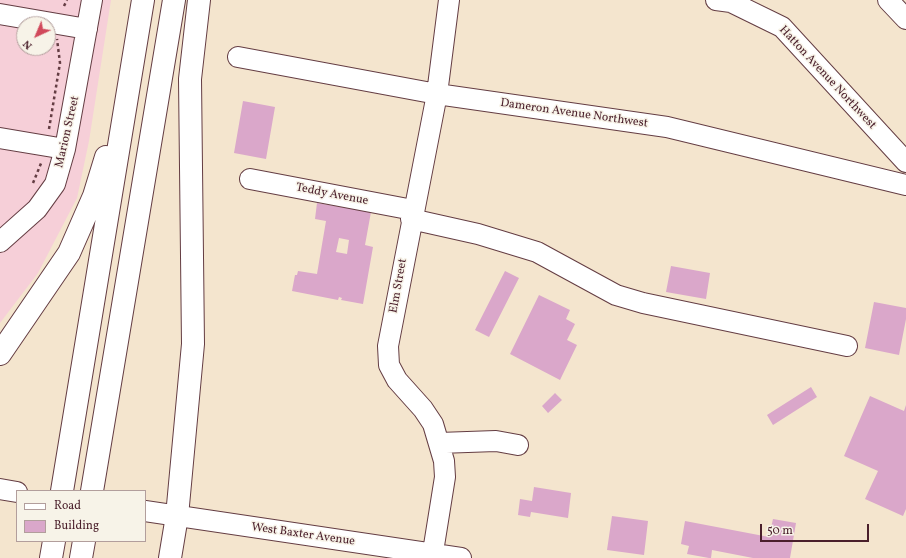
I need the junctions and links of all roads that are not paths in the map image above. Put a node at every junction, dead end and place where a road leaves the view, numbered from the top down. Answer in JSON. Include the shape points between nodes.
{"nodes":[{"id":1,"x":92,"y":0,"type":"edge"},
{"id":2,"x":143,"y":0,"type":"edge"},
{"id":3,"x":174,"y":0,"type":"edge"},
{"id":4,"x":199,"y":0,"type":"edge"},
{"id":5,"x":449,"y":0,"type":"edge"},
{"id":6,"x":716,"y":0,"type":"edge"},
{"id":7,"x":888,"y":0,"type":"edge"},
{"id":8,"x":0,"y":14,"type":"edge"},
{"id":9,"x":906,"y":19,"type":"edge"},
{"id":10,"x":87,"y":29,"type":"junction"},
{"id":11,"x":238,"y":57,"type":"dead end"},
{"id":12,"x":127,"y":89,"type":"junction"},
{"id":13,"x":437,"y":94,"type":"junction"},
{"id":14,"x":0,"y":138,"type":"edge"},
{"id":15,"x":65,"y":149,"type":"junction"},
{"id":16,"x":906,"y":162,"type":"edge"},
{"id":17,"x":250,"y":179,"type":"dead end"},
{"id":18,"x":906,"y":185,"type":"edge"},
{"id":19,"x":412,"y":215,"type":"junction"},
{"id":20,"x":0,"y":242,"type":"edge"},
{"id":21,"x":847,"y":346,"type":"dead end"},
{"id":22,"x":0,"y":354,"type":"edge"},
{"id":23,"x":439,"y":443,"type":"junction"},
{"id":24,"x":518,"y":445,"type":"dead end"},
{"id":25,"x":0,"y":489,"type":"edge"},
{"id":26,"x":62,"y":490,"type":"edge"},
{"id":27,"x":92,"y":490,"type":"edge"},
{"id":28,"x":16,"y":492,"type":"edge"},
{"id":29,"x":146,"y":511,"type":"edge"},
{"id":30,"x":177,"y":516,"type":"junction"},
{"id":31,"x":54,"y":542,"type":"edge"},
{"id":32,"x":84,"y":542,"type":"edge"},
{"id":33,"x":432,"y":556,"type":"edge"},
{"id":34,"x":51,"y":558,"type":"edge"},
{"id":35,"x":81,"y":558,"type":"edge"},
{"id":36,"x":170,"y":558,"type":"edge"},
{"id":37,"x":461,"y":558,"type":"edge"}],
"edges":[{"from":1,"to":10,"type":"street","name":"Marion Street"},
{"from":2,"to":12,"type":"highway"},
{"from":3,"to":27,"type":"highway"},
{"from":4,"to":30,"type":"highway","via":[[190,80],[193,344]]},
{"from":5,"to":13,"type":"street","name":"Elm Street"},
{"from":6,"to":16,"type":"street","name":"Hatton Avenue Northwest","via":[[731,2],[782,28]]},
{"from":7,"to":9,"type":"street"},
{"from":8,"to":10,"type":"street"},
{"from":10,"to":15,"type":"street","name":"Marion Street"},
{"from":11,"to":13,"type":"street","name":"Dameron Avenue Northwest"},
{"from":12,"to":22,"type":"highway","via":[[94,196],[69,253]]},
{"from":12,"to":26,"type":"highway","via":[[100,269]]},
{"from":13,"to":18,"type":"street","name":"Dameron Avenue Northwest","via":[[667,128]]},
{"from":13,"to":19,"type":"street","name":"Elm Street"},
{"from":14,"to":15,"type":"street"},
{"from":15,"to":20,"type":"street","name":"Marion Street","via":[[55,184],[37,210]]},
{"from":17,"to":19,"type":"street","name":"Teddy Avenue"},
{"from":19,"to":21,"type":"street","name":"Teddy Avenue","via":[[537,252],[623,297]]},
{"from":19,"to":23,"type":"street","name":"Elm Street","via":[[388,346],[389,365],[397,380],[433,424]]},
{"from":23,"to":24,"type":"street","via":[[496,441]]},
{"from":23,"to":33,"type":"street","name":"Elm Street","via":[[445,477]]},
{"from":25,"to":28,"type":"street"},
{"from":29,"to":30,"type":"street","name":"West Baxter Avenue"},
{"from":30,"to":33,"type":"street","name":"West Baxter Avenue"},
{"from":30,"to":36,"type":"highway"},
{"from":31,"to":34,"type":"highway"},
{"from":32,"to":35,"type":"highway"},
{"from":33,"to":37,"type":"street","name":"West Baxter Avenue"}]}
